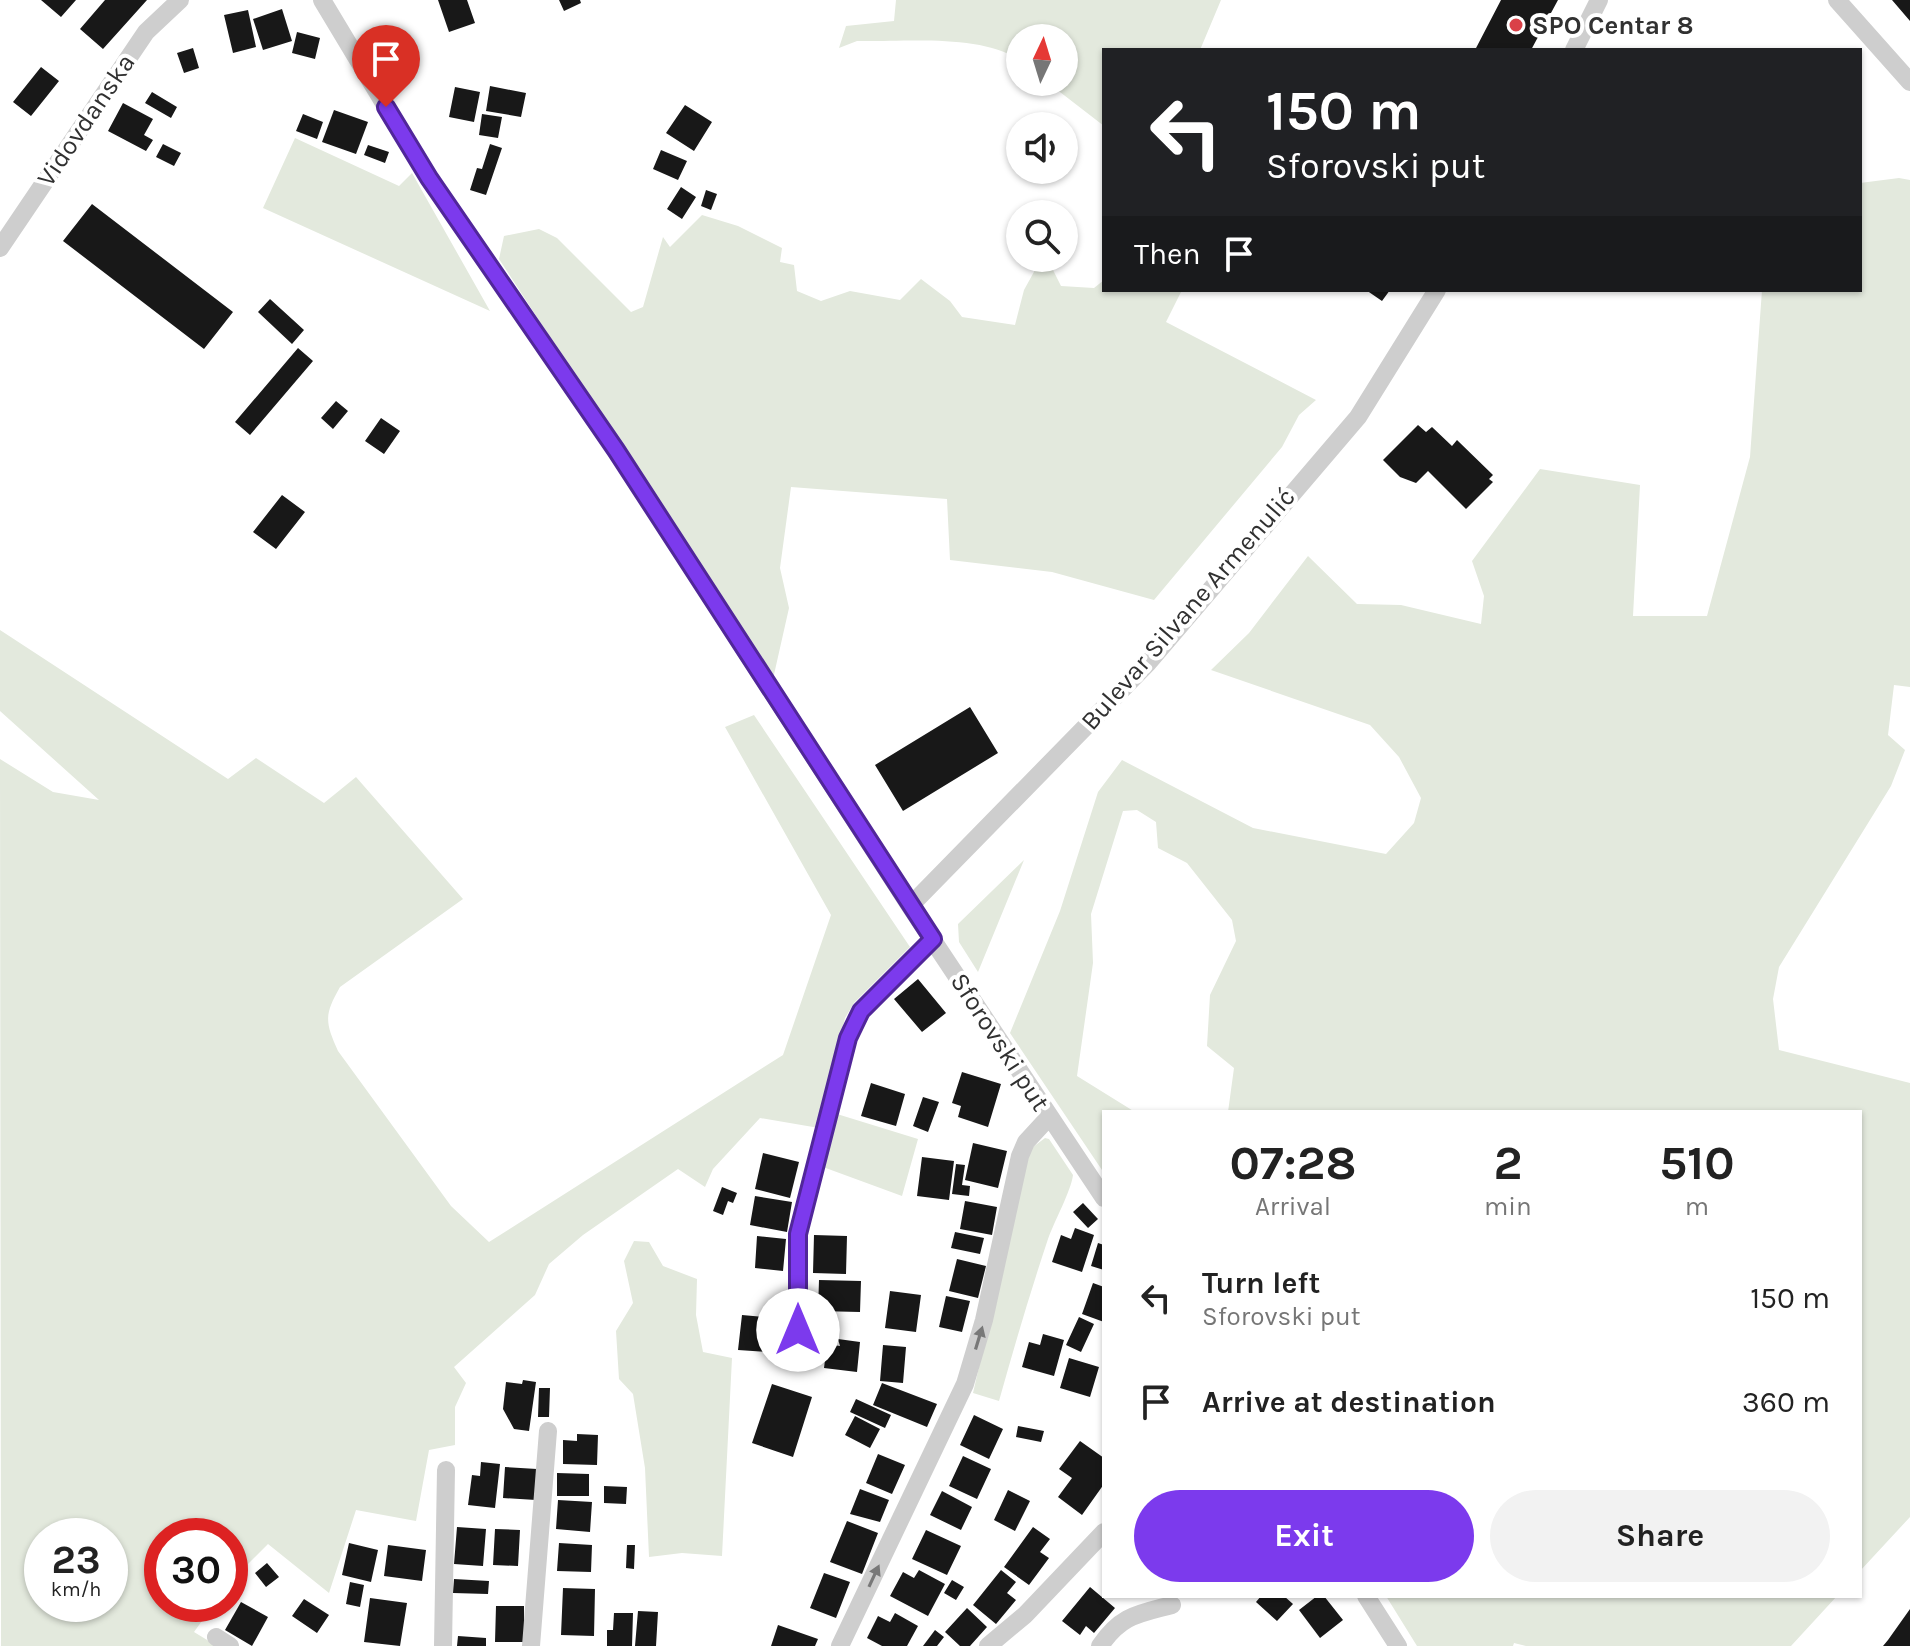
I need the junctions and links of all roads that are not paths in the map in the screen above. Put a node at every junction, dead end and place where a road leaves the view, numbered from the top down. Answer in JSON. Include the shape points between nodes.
{"nodes":[{"id":1,"x":180,"y":0,"type":"edge"},
{"id":2,"x":322,"y":0,"type":"edge"},
{"id":3,"x":1599,"y":0,"type":"edge"},
{"id":4,"x":1837,"y":0,"type":"edge"},
{"id":5,"x":1575,"y":48,"type":"edge"},
{"id":6,"x":1910,"y":82,"type":"edge"},
{"id":7,"x":0,"y":248,"type":"edge"},
{"id":8,"x":1436,"y":292,"type":"edge"},
{"id":9,"x":910,"y":906,"type":"junction"},
{"id":10,"x":933,"y":939,"type":"junction"},
{"id":11,"x":1049,"y":1117,"type":"junction"},
{"id":12,"x":1102,"y":1195,"type":"edge"},
{"id":13,"x":798,"y":1330,"type":"dead end"},
{"id":14,"x":548,"y":1431,"type":"dead end"},
{"id":15,"x":446,"y":1470,"type":"dead end"},
{"id":16,"x":1102,"y":1534,"type":"edge"},
{"id":17,"x":1367,"y":1598,"type":"edge"},
{"id":18,"x":1172,"y":1605,"type":"dead end"},
{"id":19,"x":443,"y":1646,"type":"edge"},
{"id":20,"x":531,"y":1646,"type":"edge"},
{"id":21,"x":840,"y":1646,"type":"edge"},
{"id":22,"x":988,"y":1646,"type":"edge"},
{"id":23,"x":1100,"y":1646,"type":"edge"},
{"id":24,"x":1398,"y":1646,"type":"edge"}],
"edges":[{"from":1,"to":7,"type":"street","name":"Vidovdanska","via":[[146,32]]},
{"from":2,"to":9,"type":"street","name":"Sforovski put","via":[[429,178],[616,450]]},
{"from":3,"to":5,"type":"street"},
{"from":4,"to":6,"type":"street"},
{"from":8,"to":9,"type":"street","name":"Bulevar Silvane Armenulić","via":[[1358,417],[1148,663]]},
{"from":9,"to":10,"type":"street","name":"Sforovski put"},
{"from":10,"to":11,"type":"street","name":"Sforovski put"},
{"from":10,"to":13,"type":"street","via":[[861,1011],[848,1038],[798,1234]]},
{"from":11,"to":12,"type":"street","name":"Sforovski put"},
{"from":21,"to":11,"type":"street","one_way":true,"via":[[965,1384],[1020,1156]]},
{"from":14,"to":20,"type":"street"},
{"from":15,"to":19,"type":"street"},
{"from":16,"to":22,"type":"street"},
{"from":17,"to":24,"type":"street"},
{"from":18,"to":23,"type":"street","via":[[1127,1617]]}]}
